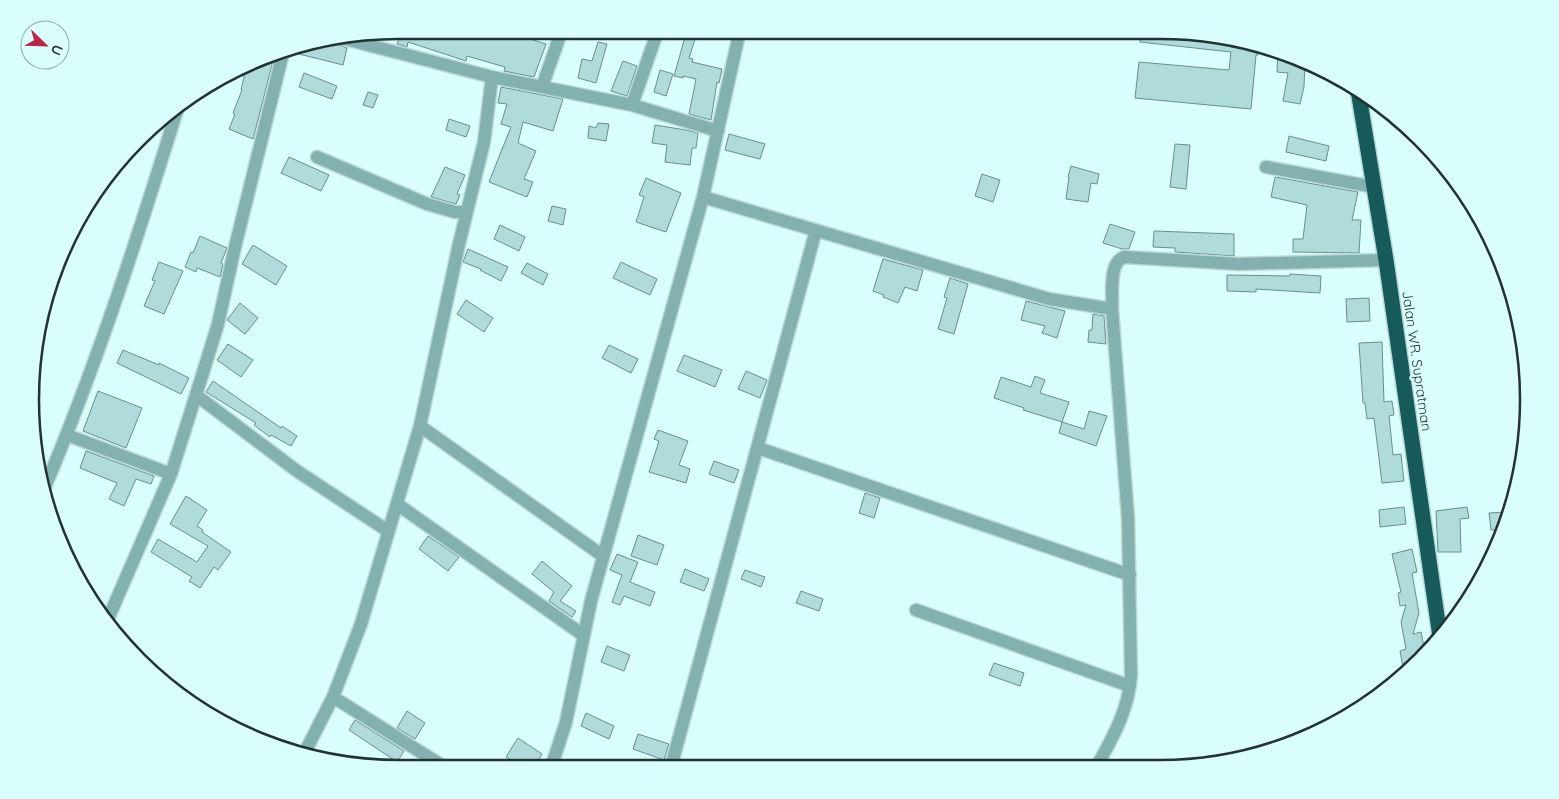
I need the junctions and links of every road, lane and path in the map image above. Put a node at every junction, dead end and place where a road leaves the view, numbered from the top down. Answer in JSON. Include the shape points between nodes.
{"nodes":[{"id":1,"x":558,"y":39,"type":"edge"},
{"id":2,"x":655,"y":39,"type":"edge"},
{"id":3,"x":738,"y":39,"type":"edge"},
{"id":4,"x":357,"y":42,"type":"edge"},
{"id":5,"x":282,"y":59,"type":"edge"},
{"id":6,"x":492,"y":77,"type":"junction"},
{"id":7,"x":542,"y":87,"type":"junction"},
{"id":8,"x":1360,"y":100,"type":"edge"},
{"id":9,"x":632,"y":105,"type":"junction"},
{"id":10,"x":175,"y":117,"type":"edge"},
{"id":11,"x":718,"y":131,"type":"junction"},
{"id":12,"x":317,"y":157,"type":"dead end"},
{"id":13,"x":1266,"y":166,"type":"dead end"},
{"id":14,"x":1374,"y":187,"type":"junction"},
{"id":15,"x":702,"y":197,"type":"junction"},
{"id":16,"x":467,"y":212,"type":"junction"},
{"id":17,"x":816,"y":230,"type":"junction"},
{"id":18,"x":1386,"y":260,"type":"junction"},
{"id":19,"x":1112,"y":309,"type":"junction"},
{"id":20,"x":196,"y":395,"type":"junction"},
{"id":21,"x":420,"y":426,"type":"junction"},
{"id":22,"x":67,"y":435,"type":"junction"},
{"id":23,"x":758,"y":448,"type":"junction"},
{"id":24,"x":171,"y":474,"type":"junction"},
{"id":25,"x":48,"y":480,"type":"edge"},
{"id":26,"x":398,"y":504,"type":"junction"},
{"id":27,"x":388,"y":531,"type":"junction"},
{"id":28,"x":603,"y":556,"type":"junction"},
{"id":29,"x":1130,"y":575,"type":"junction"},
{"id":30,"x":916,"y":610,"type":"dead end"},
{"id":31,"x":110,"y":615,"type":"edge"},
{"id":32,"x":1439,"y":628,"type":"edge"},
{"id":33,"x":583,"y":635,"type":"junction"},
{"id":34,"x":1130,"y":686,"type":"junction"},
{"id":35,"x":332,"y":697,"type":"junction"},
{"id":36,"x":307,"y":748,"type":"edge"},
{"id":37,"x":433,"y":760,"type":"edge"},
{"id":38,"x":554,"y":760,"type":"edge"},
{"id":39,"x":673,"y":760,"type":"edge"},
{"id":40,"x":1099,"y":760,"type":"edge"}],
"edges":[{"from":1,"to":7,"type":"street"},
{"from":2,"to":9,"type":"street"},
{"from":3,"to":11,"type":"street"},
{"from":4,"to":6,"type":"street"},
{"from":5,"to":20,"type":"street","via":[[218,324]]},
{"from":6,"to":7,"type":"street"},
{"from":6,"to":16,"type":"street","via":[[484,142]]},
{"from":7,"to":9,"type":"street"},
{"from":8,"to":14,"type":"highway","name":"Jalan WR. Supratman"},
{"from":9,"to":11,"type":"street"},
{"from":10,"to":22,"type":"street","via":[[126,275]]},
{"from":11,"to":15,"type":"street"},
{"from":12,"to":16,"type":"street","via":[[427,204]]},
{"from":13,"to":14,"type":"street"},
{"from":14,"to":18,"type":"highway","name":"Jalan WR. Supratman"},
{"from":15,"to":17,"type":"street"},
{"from":15,"to":28,"type":"street"},
{"from":16,"to":21,"type":"street"},
{"from":17,"to":19,"type":"street","via":[[1049,299]]},
{"from":17,"to":23,"type":"street"},
{"from":18,"to":19,"type":"street","via":[[1239,264],[1124,257],[1114,267]]},
{"from":18,"to":32,"type":"highway","name":"Jalan WR. Supratman"},
{"from":19,"to":29,"type":"street","via":[[1128,508]]},
{"from":20,"to":24,"type":"street"},
{"from":20,"to":27,"type":"street","via":[[297,471]]},
{"from":21,"to":26,"type":"street"},
{"from":21,"to":28,"type":"street"},
{"from":22,"to":24,"type":"street"},
{"from":22,"to":25,"type":"street"},
{"from":23,"to":29,"type":"street"},
{"from":23,"to":39,"type":"street"},
{"from":24,"to":31,"type":"street"},
{"from":26,"to":27,"type":"street"},
{"from":26,"to":33,"type":"street"},
{"from":27,"to":35,"type":"street","via":[[361,624]]},
{"from":28,"to":33,"type":"street"},
{"from":29,"to":34,"type":"street"},
{"from":30,"to":34,"type":"street"},
{"from":33,"to":38,"type":"street","via":[[566,722]]},
{"from":34,"to":40,"type":"street","via":[[1116,730]]},
{"from":35,"to":36,"type":"street"},
{"from":35,"to":37,"type":"street"}]}
